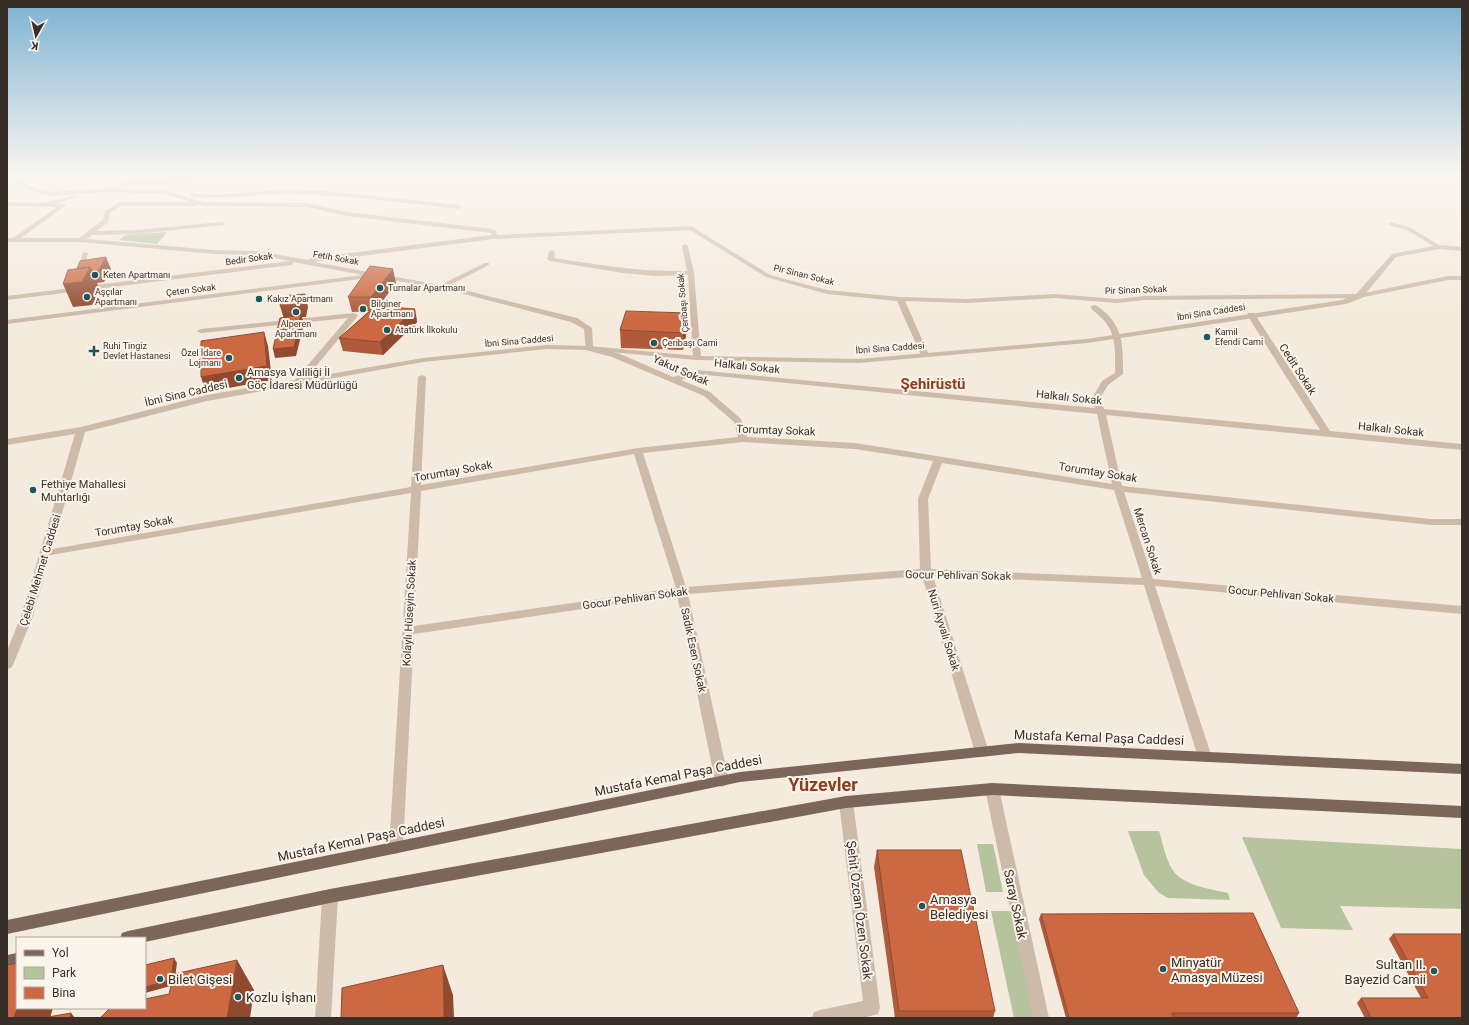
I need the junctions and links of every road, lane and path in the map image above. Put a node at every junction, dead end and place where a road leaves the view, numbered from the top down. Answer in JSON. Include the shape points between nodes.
{"nodes":[{"id":1,"x":37,"y":222,"type":"edge"},
{"id":2,"x":105,"y":222,"type":"edge"},
{"id":3,"x":410,"y":222,"type":"edge"},
{"id":4,"x":222,"y":224,"type":"dead end"},
{"id":5,"x":1391,"y":224,"type":"dead end"},
{"id":6,"x":90,"y":233,"type":"junction"},
{"id":7,"x":494,"y":237,"type":"junction"},
{"id":8,"x":10,"y":240,"type":"edge"},
{"id":9,"x":80,"y":240,"type":"junction"},
{"id":10,"x":89,"y":244,"type":"dead end"},
{"id":11,"x":685,"y":246,"type":"dead end"},
{"id":12,"x":1439,"y":247,"type":"junction"},
{"id":13,"x":1462,"y":249,"type":"edge"},
{"id":14,"x":552,"y":252,"type":"dead end"},
{"id":15,"x":85,"y":253,"type":"dead end"},
{"id":16,"x":302,"y":261,"type":"junction"},
{"id":17,"x":487,"y":264,"type":"dead end"},
{"id":18,"x":691,"y":273,"type":"junction"},
{"id":19,"x":377,"y":275,"type":"junction"},
{"id":20,"x":1462,"y":278,"type":"edge"},
{"id":21,"x":441,"y":287,"type":"junction"},
{"id":22,"x":75,"y":290,"type":"junction"},
{"id":23,"x":1359,"y":296,"type":"junction"},
{"id":24,"x":7,"y":298,"type":"edge"},
{"id":25,"x":900,"y":299,"type":"junction"},
{"id":26,"x":1094,"y":307,"type":"dead end"},
{"id":27,"x":1251,"y":315,"type":"junction"},
{"id":28,"x":7,"y":322,"type":"edge"},
{"id":29,"x":201,"y":331,"type":"dead end"},
{"id":30,"x":1118,"y":336,"type":"junction"},
{"id":31,"x":589,"y":348,"type":"junction"},
{"id":32,"x":925,"y":355,"type":"junction"},
{"id":33,"x":697,"y":358,"type":"junction"},
{"id":34,"x":422,"y":377,"type":"dead end"},
{"id":35,"x":675,"y":379,"type":"junction"},
{"id":36,"x":298,"y":382,"type":"junction"},
{"id":37,"x":1101,"y":412,"type":"junction"},
{"id":38,"x":81,"y":430,"type":"junction"},
{"id":39,"x":1327,"y":434,"type":"junction"},
{"id":40,"x":743,"y":439,"type":"junction"},
{"id":41,"x":7,"y":442,"type":"edge"},
{"id":42,"x":1462,"y":447,"type":"edge"},
{"id":43,"x":638,"y":451,"type":"junction"},
{"id":44,"x":939,"y":459,"type":"junction"},
{"id":45,"x":1118,"y":488,"type":"junction"},
{"id":46,"x":416,"y":489,"type":"junction"},
{"id":47,"x":1462,"y":522,"type":"edge"},
{"id":48,"x":45,"y":553,"type":"junction"},
{"id":49,"x":926,"y":572,"type":"junction"},
{"id":50,"x":1148,"y":582,"type":"junction"},
{"id":51,"x":682,"y":591,"type":"junction"},
{"id":52,"x":1462,"y":610,"type":"edge"},
{"id":53,"x":408,"y":631,"type":"junction"},
{"id":54,"x":7,"y":665,"type":"edge"},
{"id":55,"x":982,"y":752,"type":"junction"},
{"id":56,"x":1205,"y":757,"type":"junction"},
{"id":57,"x":1462,"y":770,"type":"edge"},
{"id":58,"x":722,"y":781,"type":"junction"},
{"id":59,"x":992,"y":789,"type":"junction"},
{"id":60,"x":846,"y":802,"type":"junction"},
{"id":61,"x":1462,"y":812,"type":"edge"},
{"id":62,"x":396,"y":848,"type":"junction"},
{"id":63,"x":330,"y":896,"type":"junction"},
{"id":64,"x":7,"y":927,"type":"edge"},
{"id":65,"x":138,"y":937,"type":"edge"},
{"id":66,"x":873,"y":1013,"type":"edge"},
{"id":67,"x":323,"y":1018,"type":"edge"},
{"id":68,"x":820,"y":1018,"type":"edge"},
{"id":69,"x":1041,"y":1018,"type":"edge"}],
"edges":[{"from":1,"to":8,"type":"street"},
{"from":2,"to":6,"type":"street"},
{"from":3,"to":7,"type":"street","name":"Pir Sinan Sokak","via":[[492,231]]},
{"from":4,"to":6,"type":"street","via":[[136,232]]},
{"from":5,"to":12,"type":"street","via":[[1409,229]]},
{"from":6,"to":9,"type":"street"},
{"from":7,"to":16,"type":"street","name":"Bedir Sokak"},
{"from":7,"to":25,"type":"street","name":"Pir Sinan Sokak","via":[[691,228],[768,276],[827,292]]},
{"from":8,"to":9,"type":"street","name":"Fetih Sokak"},
{"from":9,"to":10,"type":"street"},
{"from":9,"to":16,"type":"street","name":"Fetih Sokak","via":[[214,252],[257,253]]},
{"from":11,"to":18,"type":"street","name":"Çeribaşı Sokak"},
{"from":12,"to":13,"type":"street"},
{"from":12,"to":23,"type":"street","via":[[1394,255]]},
{"from":14,"to":18,"type":"street","via":[[550,259],[623,271],[655,274]]},
{"from":15,"to":22,"type":"street"},
{"from":16,"to":19,"type":"street","name":"Fetih Sokak"},
{"from":16,"to":22,"type":"street","name":"Bedir Sokak"},
{"from":17,"to":21,"type":"street"},
{"from":18,"to":33,"type":"street","name":"Çeribaşı Sokak"},
{"from":19,"to":21,"type":"street","name":"Fetih Sokak"},
{"from":19,"to":28,"type":"street","name":"Çeten Sokak"},
{"from":20,"to":23,"type":"street","via":[[1448,278]]},
{"from":21,"to":31,"type":"street","name":"Fetih Sokak","via":[[574,320],[588,328]]},
{"from":22,"to":24,"type":"street","name":"Bedir Sokak"},
{"from":23,"to":25,"type":"street","name":"Pir Sinan Sokak","via":[[1145,298],[1117,301],[1055,296],[967,302]]},
{"from":23,"to":27,"type":"street","name":"İbni Sina Caddesi","via":[[1343,302]]},
{"from":25,"to":32,"type":"street"},
{"from":26,"to":30,"type":"street","via":[[1107,317]]},
{"from":27,"to":30,"type":"street","name":"İbni Sina Caddesi"},
{"from":27,"to":39,"type":"street","name":"Cedit Sokak"},
{"from":29,"to":36,"type":"street","via":[[354,315]]},
{"from":30,"to":32,"type":"street","name":"İbni Sina Caddesi"},
{"from":30,"to":37,"type":"street","name":"Mercan Sokak","via":[[1119,374],[1105,383],[1096,398]]},
{"from":31,"to":33,"type":"street","name":"İbni Sina Caddesi"},
{"from":31,"to":35,"type":"street","name":"Yakut Sokak","via":[[616,355]]},
{"from":31,"to":36,"type":"street","name":"İbni Sina Caddesi","via":[[547,347],[422,360]]},
{"from":32,"to":33,"type":"street","name":"İbni Sina Caddesi","via":[[859,361]]},
{"from":34,"to":46,"type":"street","name":"Kolaylı Hüseyin Sokak"},
{"from":35,"to":37,"type":"street","name":"Halkalı Sokak","via":[[697,372]]},
{"from":35,"to":40,"type":"street","name":"Yakut Sokak","via":[[708,394],[738,421]]},
{"from":36,"to":38,"type":"street","name":"İbni Sina Caddesi","via":[[207,398]]},
{"from":37,"to":39,"type":"street","name":"Halkalı Sokak"},
{"from":37,"to":45,"type":"street","name":"Mercan Sokak"},
{"from":38,"to":41,"type":"street"},
{"from":38,"to":48,"type":"street","name":"Çelebi Mehmet Caddesi"},
{"from":39,"to":42,"type":"street","name":"Halkalı Sokak"},
{"from":40,"to":43,"type":"street","name":"Torumtay Sokak"},
{"from":40,"to":44,"type":"street","name":"Torumtay Sokak","via":[[855,446]]},
{"from":43,"to":46,"type":"street","name":"Torumtay Sokak"},
{"from":43,"to":51,"type":"street","name":"Sadık Esen Sokak"},
{"from":44,"to":45,"type":"street","name":"Torumtay Sokak"},
{"from":44,"to":49,"type":"street","name":"Nuri Ayvalı Sokak","via":[[923,499]]},
{"from":45,"to":47,"type":"street","name":"Torumtay Sokak","via":[[1431,522]]},
{"from":45,"to":50,"type":"street","name":"Mercan Sokak"},
{"from":46,"to":48,"type":"street","name":"Torumtay Sokak"},
{"from":46,"to":53,"type":"street","name":"Kolaylı Hüseyin Sokak"},
{"from":48,"to":54,"type":"street","name":"Çelebi Mehmet Caddesi","via":[[27,616]]},
{"from":49,"to":50,"type":"street","name":"Gocur Pehlivan Sokak"},
{"from":49,"to":51,"type":"street","name":"Gocur Pehlivan Sokak"},
{"from":49,"to":55,"type":"street","name":"Nuri Ayvalı Sokak"},
{"from":50,"to":52,"type":"street","name":"Gocur Pehlivan Sokak"},
{"from":50,"to":56,"type":"street","name":"Mercan Sokak"},
{"from":51,"to":53,"type":"street","name":"Gocur Pehlivan Sokak"},
{"from":51,"to":58,"type":"street","name":"Sadık Esen Sokak"},
{"from":53,"to":62,"type":"street","name":"Kolaylı Hüseyin Sokak"},
{"from":55,"to":56,"type":"main road","name":"Mustafa Kemal Paşa Caddesi","via":[[1019,748]]},
{"from":55,"to":58,"type":"main road","name":"Mustafa Kemal Paşa Caddesi"},
{"from":56,"to":57,"type":"main road","name":"Mustafa Kemal Paşa Caddesi"},
{"from":58,"to":62,"type":"main road","name":"Mustafa Kemal Paşa Caddesi"},
{"from":59,"to":60,"type":"main road"},
{"from":59,"to":61,"type":"main road"},
{"from":59,"to":69,"type":"street","name":"Saray Sokak"},
{"from":60,"to":63,"type":"main road"},
{"from":60,"to":66,"type":"street","name":"Şehit Özcan Özen Sokak"},
{"from":62,"to":64,"type":"main road","name":"Mustafa Kemal Paşa Caddesi"},
{"from":63,"to":65,"type":"main road"},
{"from":63,"to":67,"type":"street"},
{"from":66,"to":68,"type":"street"}]}
